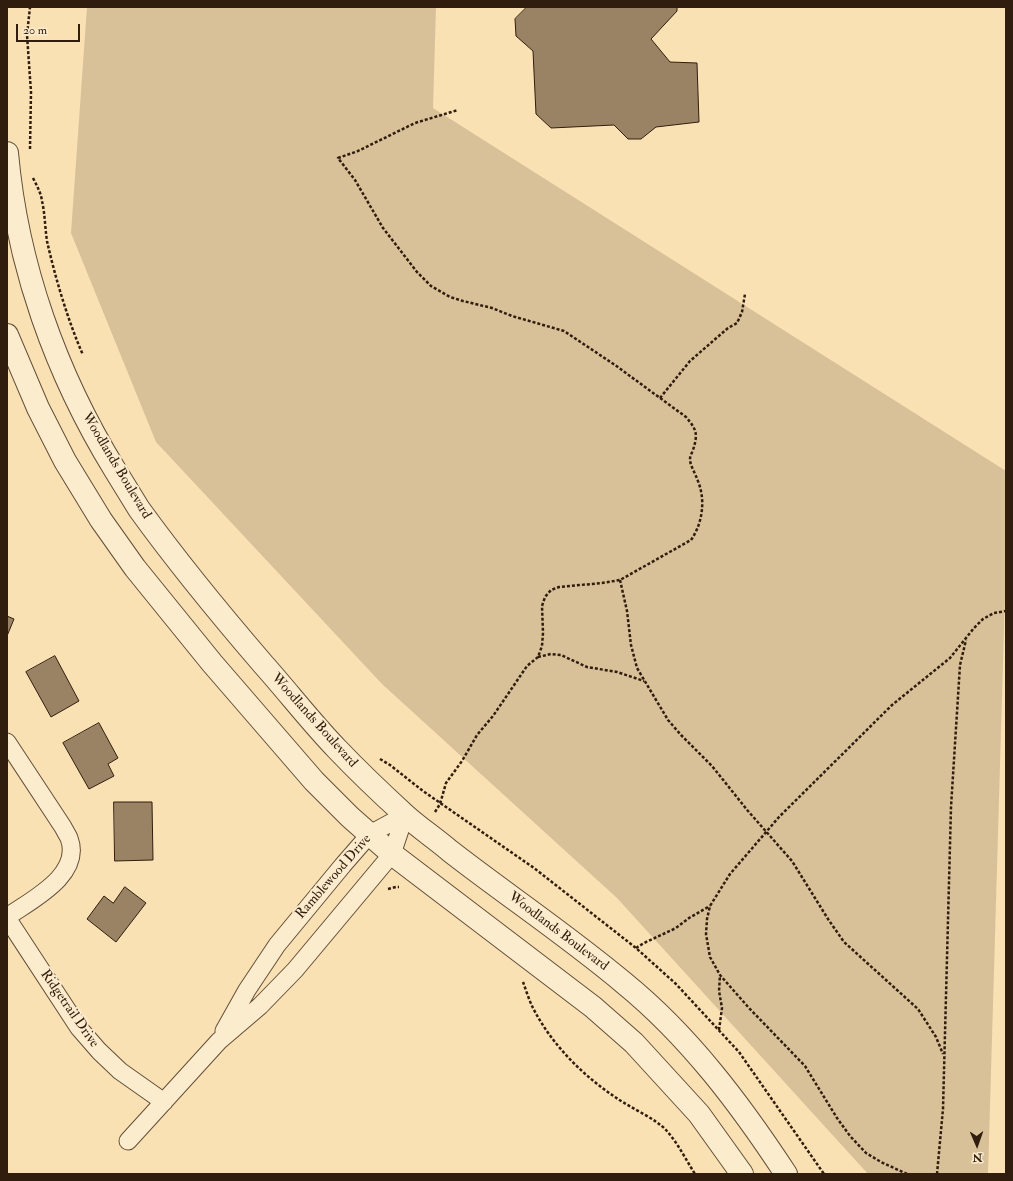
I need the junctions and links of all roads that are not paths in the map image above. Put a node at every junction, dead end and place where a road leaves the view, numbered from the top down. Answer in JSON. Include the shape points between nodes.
{"nodes":[{"id":1,"x":7,"y":153,"type":"edge"},
{"id":2,"x":7,"y":335,"type":"edge"},
{"id":3,"x":7,"y":742,"type":"edge"},
{"id":4,"x":405,"y":815,"type":"junction"},
{"id":5,"x":370,"y":834,"type":"junction"},
{"id":6,"x":392,"y":854,"type":"junction"},
{"id":7,"x":7,"y":917,"type":"edge"},
{"id":8,"x":219,"y":1040,"type":"junction"},
{"id":9,"x":164,"y":1102,"type":"junction"},
{"id":10,"x":128,"y":1141,"type":"dead end"},
{"id":11,"x":742,"y":1174,"type":"edge"},
{"id":12,"x":786,"y":1174,"type":"edge"}],
"edges":[{"from":1,"to":4,"type":"street","name":"Woodlands Boulevard","via":[[10,186],[31,280],[52,345],[102,449],[138,507],[213,606],[336,748]]},
{"from":2,"to":5,"type":"street","via":[[38,408],[65,461],[134,568],[314,782]]},
{"from":3,"to":7,"type":"street","via":[[62,827],[69,839],[71,851],[63,874],[52,886]]},
{"from":4,"to":5,"type":"street","name":"Ramblewood Drive"},
{"from":4,"to":6,"type":"street","name":"Ramblewood Drive"},
{"from":4,"to":12,"type":"street","name":"Woodlands Boulevard","via":[[626,984],[668,1023],[732,1096]]},
{"from":5,"to":6,"type":"street"},
{"from":5,"to":8,"type":"street","name":"Ramblewood Drive","via":[[277,945],[247,990]]},
{"from":6,"to":8,"type":"street","name":"Ramblewood Drive","via":[[295,970],[260,1006]]},
{"from":6,"to":11,"type":"street","via":[[593,1007],[634,1043],[699,1114]]},
{"from":7,"to":9,"type":"street","name":"Ridgetrail Drive","via":[[79,1028],[120,1072]]},
{"from":8,"to":9,"type":"street","name":"Ramblewood Drive"},
{"from":9,"to":10,"type":"street","name":"Ramblewood Drive"}]}
